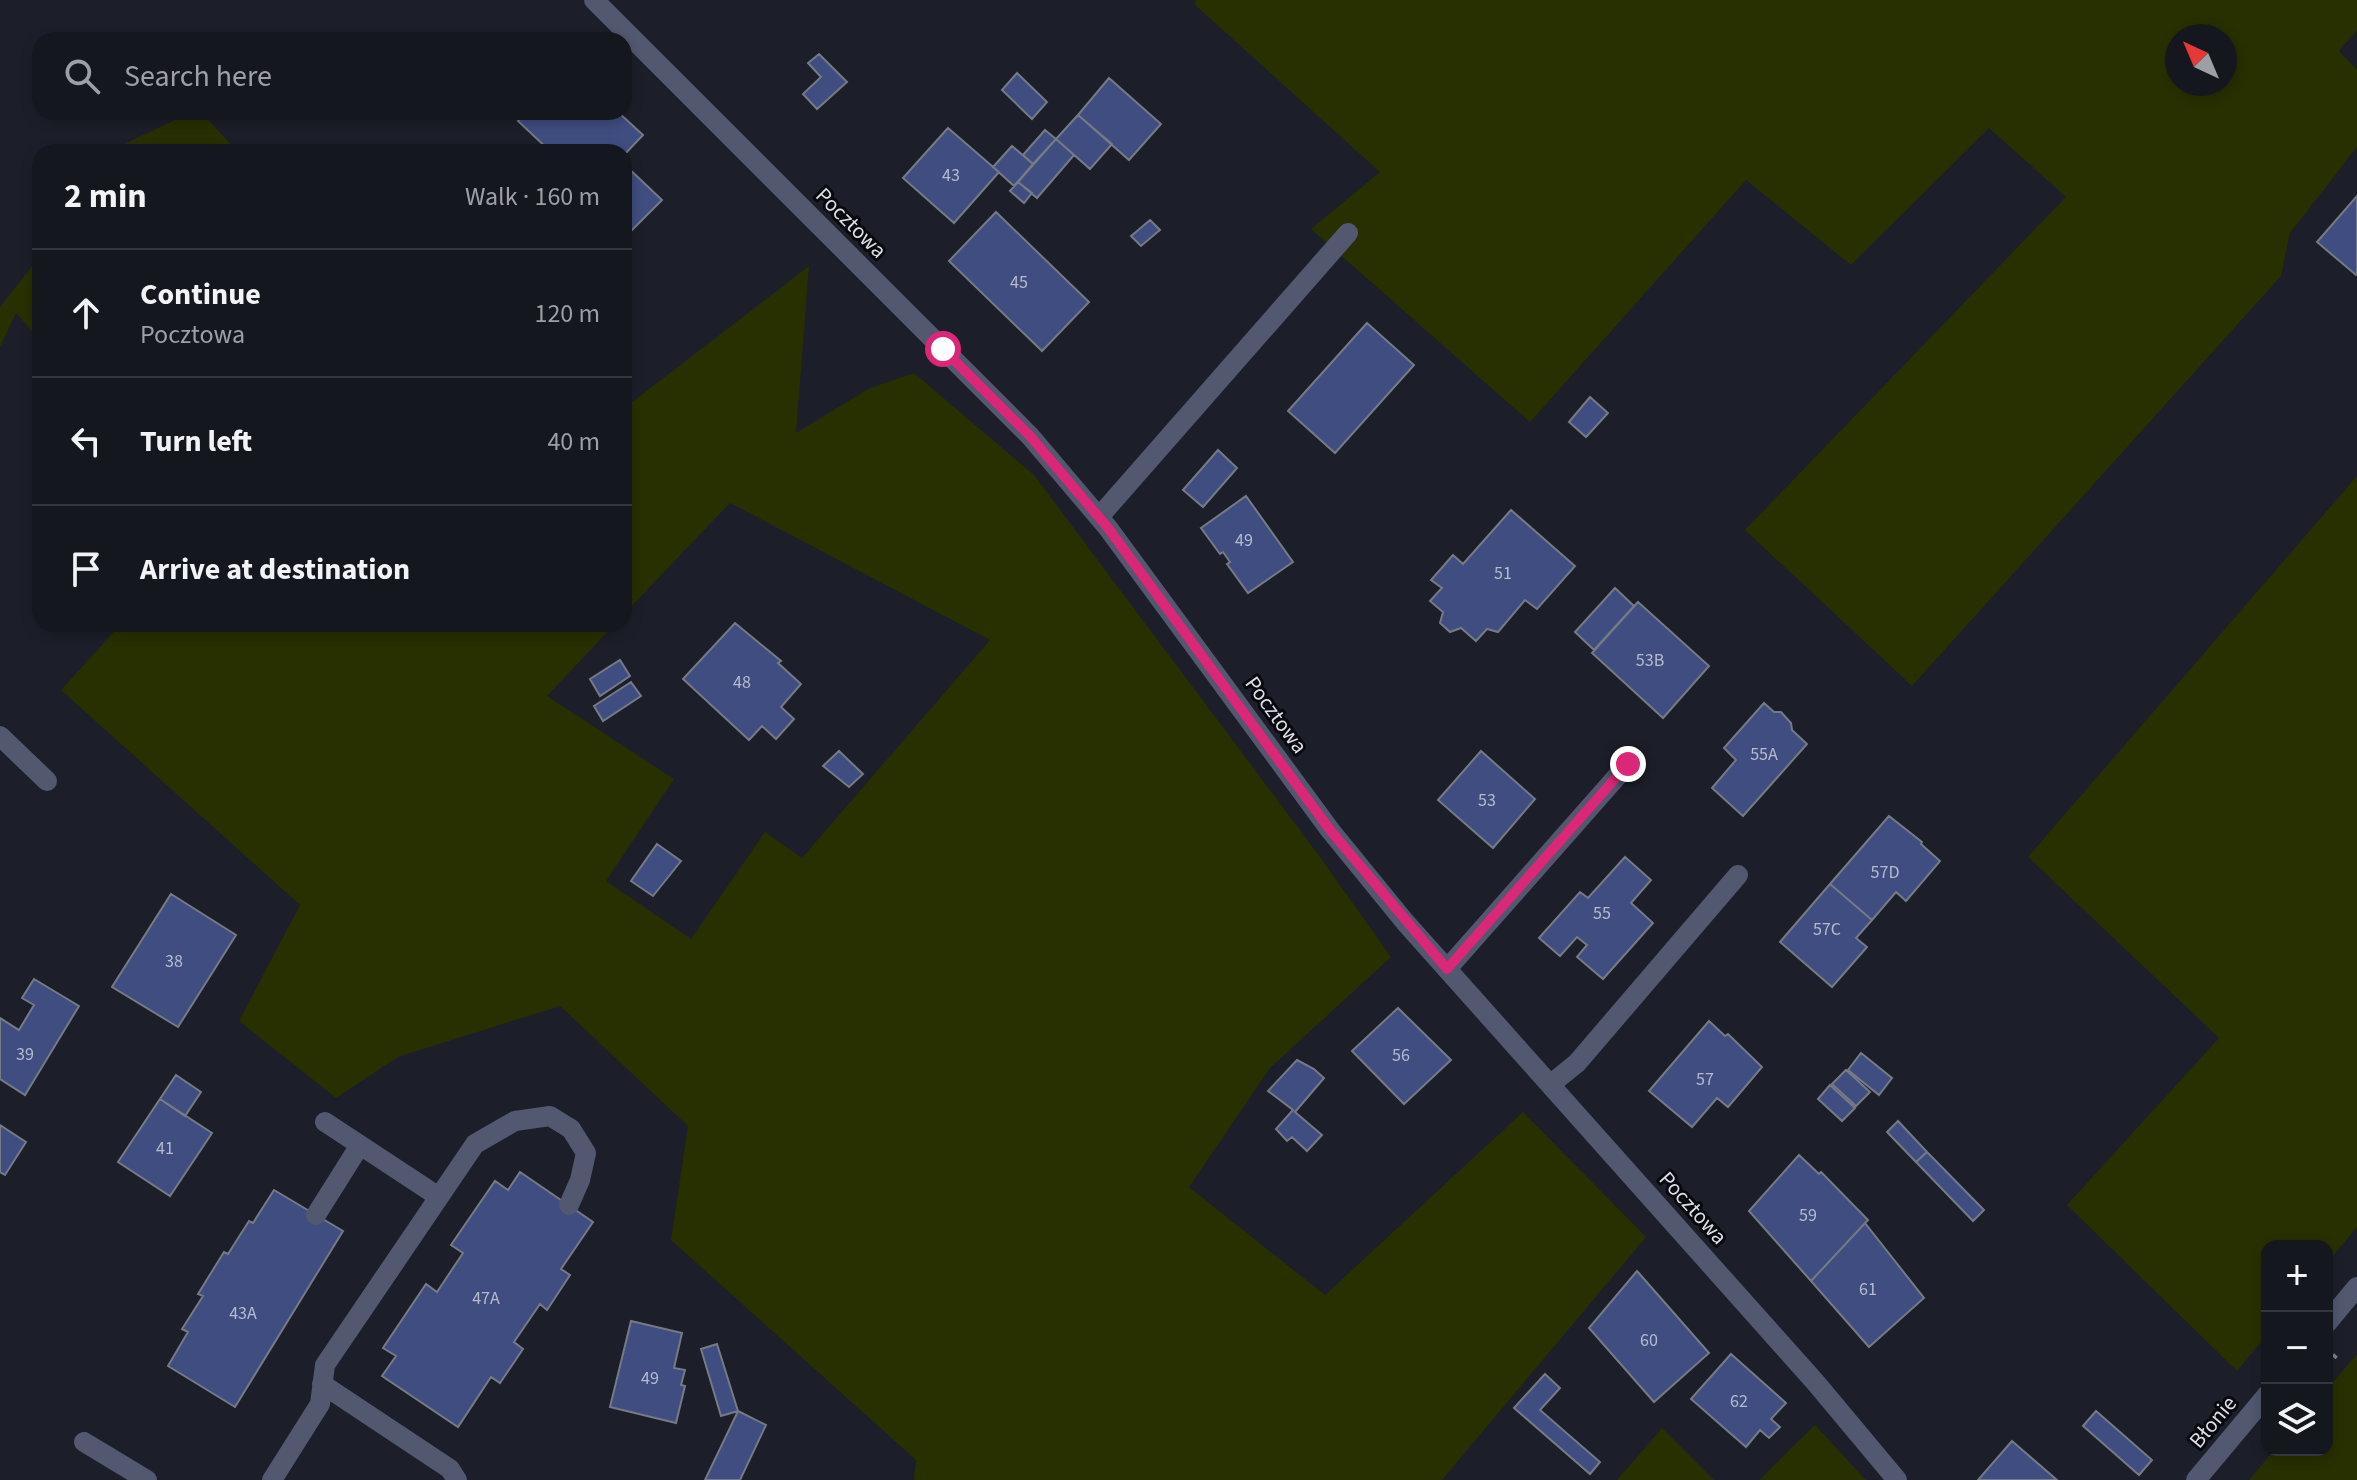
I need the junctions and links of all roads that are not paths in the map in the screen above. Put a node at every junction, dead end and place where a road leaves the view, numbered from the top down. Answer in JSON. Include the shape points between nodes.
{"nodes":[{"id":1,"x":594,"y":0,"type":"edge"},
{"id":2,"x":626,"y":32,"type":"edge"},
{"id":3,"x":632,"y":38,"type":"edge"},
{"id":4,"x":1348,"y":233,"type":"dead end"},
{"id":5,"x":1099,"y":517,"type":"junction"},
{"id":6,"x":0,"y":736,"type":"edge"},
{"id":7,"x":1628,"y":764,"type":"dead end"},
{"id":8,"x":47,"y":781,"type":"dead end"},
{"id":9,"x":1738,"y":875,"type":"dead end"},
{"id":10,"x":1447,"y":969,"type":"junction"},
{"id":11,"x":1551,"y":1084,"type":"junction"},
{"id":12,"x":325,"y":1122,"type":"dead end"},
{"id":13,"x":360,"y":1145,"type":"junction"},
{"id":14,"x":439,"y":1197,"type":"junction"},
{"id":15,"x":569,"y":1205,"type":"dead end"},
{"id":16,"x":316,"y":1215,"type":"dead end"},
{"id":17,"x":2357,"y":1287,"type":"edge"},
{"id":18,"x":2333,"y":1316,"type":"edge"},
{"id":19,"x":322,"y":1384,"type":"junction"},
{"id":20,"x":2261,"y":1402,"type":"edge"},
{"id":21,"x":84,"y":1442,"type":"dead end"},
{"id":22,"x":147,"y":1480,"type":"edge"},
{"id":23,"x":272,"y":1480,"type":"edge"},
{"id":24,"x":457,"y":1480,"type":"edge"},
{"id":25,"x":1897,"y":1480,"type":"edge"},
{"id":26,"x":2196,"y":1480,"type":"edge"}],
"edges":[{"from":1,"to":2,"type":"street","name":"Pocztowa"},
{"from":3,"to":5,"type":"street","name":"Pocztowa","via":[[1030,436]]},
{"from":4,"to":5,"type":"street"},
{"from":5,"to":10,"type":"street","name":"Pocztowa","via":[[1330,830]]},
{"from":6,"to":8,"type":"street"},
{"from":7,"to":10,"type":"street"},
{"from":9,"to":11,"type":"street","via":[[1577,1063]]},
{"from":10,"to":11,"type":"street","name":"Pocztowa"},
{"from":11,"to":25,"type":"street","name":"Pocztowa"},
{"from":12,"to":13,"type":"street"},
{"from":13,"to":14,"type":"street"},
{"from":13,"to":16,"type":"street"},
{"from":14,"to":15,"type":"street","via":[[475,1144],[515,1121],[550,1116],[571,1129],[586,1153]]},
{"from":14,"to":19,"type":"street","via":[[325,1365]]},
{"from":17,"to":18,"type":"street"},
{"from":19,"to":23,"type":"street","via":[[320,1404]]},
{"from":19,"to":24,"type":"street","via":[[450,1469]]},
{"from":20,"to":26,"type":"street","name":"Błonie"},
{"from":21,"to":22,"type":"street"}]}
